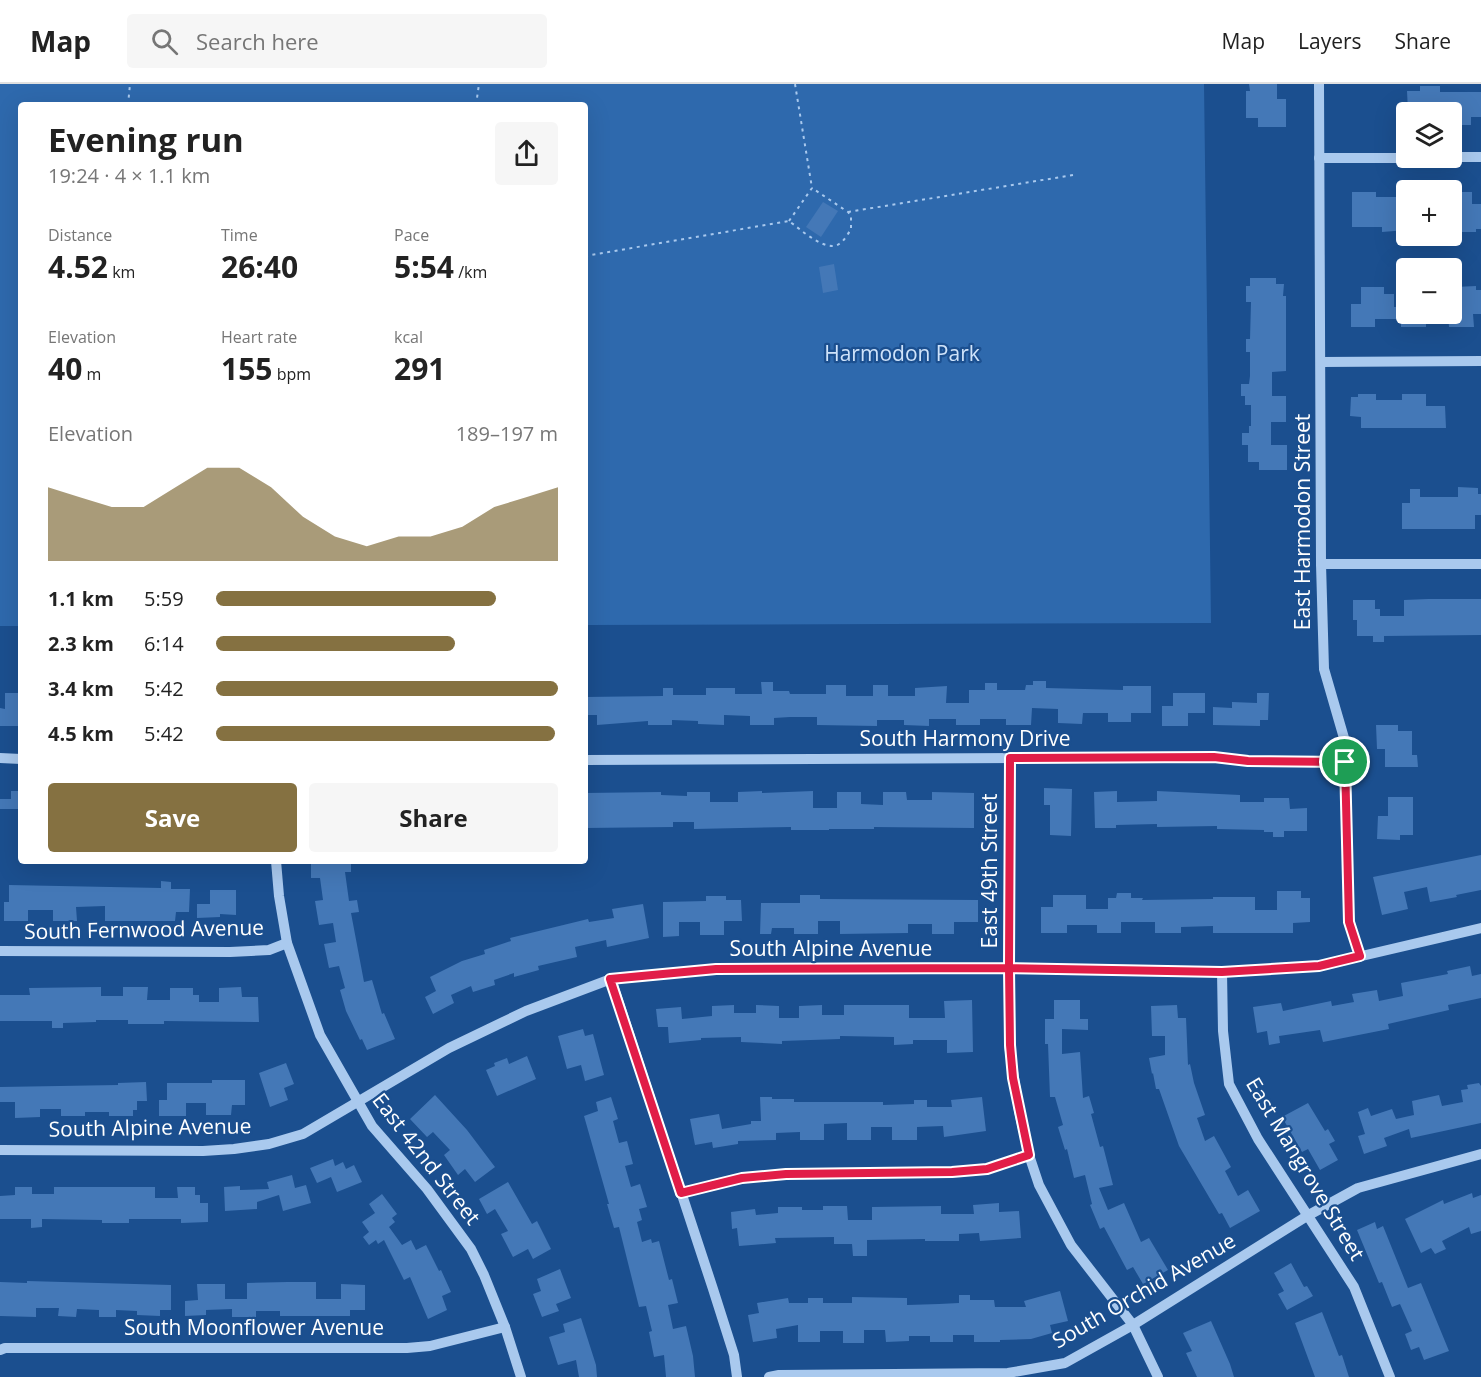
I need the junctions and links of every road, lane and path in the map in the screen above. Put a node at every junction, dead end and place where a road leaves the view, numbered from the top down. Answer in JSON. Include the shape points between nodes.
{"nodes":[{"id":1,"x":130,"y":84,"type":"edge"},
{"id":2,"x":479,"y":84,"type":"edge"},
{"id":3,"x":795,"y":84,"type":"edge"},
{"id":4,"x":1319,"y":84,"type":"edge"},
{"id":5,"x":128,"y":102,"type":"edge"},
{"id":6,"x":476,"y":102,"type":"edge"},
{"id":7,"x":1462,"y":157,"type":"edge"},
{"id":8,"x":1481,"y":157,"type":"edge"},
{"id":9,"x":1319,"y":158,"type":"junction"},
{"id":10,"x":1396,"y":158,"type":"edge"},
{"id":11,"x":1073,"y":175,"type":"dead end"},
{"id":12,"x":812,"y":188,"type":"junction"},
{"id":13,"x":848,"y":212,"type":"junction"},
{"id":14,"x":789,"y":222,"type":"junction"},
{"id":15,"x":588,"y":256,"type":"edge"},
{"id":16,"x":1481,"y":361,"type":"edge"},
{"id":17,"x":1321,"y":362,"type":"junction"},
{"id":18,"x":1321,"y":564,"type":"junction"},
{"id":19,"x":1481,"y":564,"type":"edge"},
{"id":20,"x":0,"y":758,"type":"edge"},
{"id":21,"x":1010,"y":758,"type":"junction"},
{"id":22,"x":18,"y":759,"type":"edge"},
{"id":23,"x":588,"y":760,"type":"edge"},
{"id":24,"x":1345,"y":762,"type":"junction"},
{"id":25,"x":276,"y":864,"type":"edge"},
{"id":26,"x":1481,"y":928,"type":"edge"},
{"id":27,"x":287,"y":943,"type":"junction"},
{"id":28,"x":0,"y":951,"type":"edge"},
{"id":29,"x":1360,"y":956,"type":"junction"},
{"id":30,"x":1009,"y":968,"type":"junction"},
{"id":31,"x":1222,"y":972,"type":"junction"},
{"id":32,"x":610,"y":979,"type":"junction"},
{"id":33,"x":357,"y":1102,"type":"junction"},
{"id":34,"x":0,"y":1150,"type":"edge"},
{"id":35,"x":1481,"y":1154,"type":"edge"},
{"id":36,"x":1029,"y":1155,"type":"junction"},
{"id":37,"x":681,"y":1193,"type":"junction"},
{"id":38,"x":1307,"y":1216,"type":"junction"},
{"id":39,"x":1133,"y":1325,"type":"junction"},
{"id":40,"x":505,"y":1327,"type":"junction"},
{"id":41,"x":0,"y":1350,"type":"edge"},
{"id":42,"x":521,"y":1377,"type":"edge"},
{"id":43,"x":737,"y":1377,"type":"edge"},
{"id":44,"x":769,"y":1377,"type":"edge"},
{"id":45,"x":1158,"y":1377,"type":"edge"},
{"id":46,"x":1390,"y":1377,"type":"edge"}],
"edges":[{"from":1,"to":5,"type":"path"},
{"from":2,"to":6,"type":"path"},
{"from":3,"to":12,"type":"path"},
{"from":4,"to":9,"type":"street","name":"East Harmodon Street"},
{"from":7,"to":8,"type":"street"},
{"from":9,"to":10,"type":"street"},
{"from":9,"to":17,"type":"street","name":"East Harmodon Street"},
{"from":11,"to":13,"type":"path"},
{"from":12,"to":13,"type":"path"},
{"from":12,"to":14,"type":"path"},
{"from":13,"to":14,"type":"path","via":[[851,230],[841,243],[832,247]]},
{"from":14,"to":15,"type":"path"},
{"from":16,"to":17,"type":"street"},
{"from":17,"to":18,"type":"street","name":"East Harmodon Street"},
{"from":18,"to":19,"type":"street"},
{"from":18,"to":24,"type":"street","name":"East Harmodon Street","via":[[1324,669],[1344,738]]},
{"from":20,"to":22,"type":"street"},
{"from":21,"to":23,"type":"street","name":"South Harmony Drive"},
{"from":21,"to":24,"type":"street","name":"South Harmony Drive","via":[[1214,757]]},
{"from":21,"to":30,"type":"street","name":"East 49th Street"},
{"from":24,"to":29,"type":"street","name":"East Harmodon Street","via":[[1349,922]]},
{"from":25,"to":27,"type":"street","name":"East 42nd Street"},
{"from":26,"to":29,"type":"street","name":"South Alpine Avenue"},
{"from":27,"to":28,"type":"street","name":"South Fernwood Avenue","via":[[269,950],[230,952]]},
{"from":27,"to":33,"type":"street","name":"East 42nd Street","via":[[320,1035]]},
{"from":29,"to":31,"type":"street","name":"South Alpine Avenue","via":[[1319,966]]},
{"from":30,"to":31,"type":"street","name":"South Alpine Avenue"},
{"from":30,"to":32,"type":"street","name":"South Alpine Avenue","via":[[716,969]]},
{"from":30,"to":36,"type":"street","name":"East 49th Street","via":[[1013,1078]]},
{"from":31,"to":38,"type":"street","name":"East Mangrove Street","via":[[1229,1084]]},
{"from":32,"to":33,"type":"street","name":"South Alpine Avenue","via":[[497,1024]]},
{"from":32,"to":37,"type":"street"},
{"from":33,"to":34,"type":"street","name":"South Alpine Avenue","via":[[303,1134],[234,1149]]},
{"from":33,"to":40,"type":"street","name":"East 42nd Street","via":[[471,1249]]},
{"from":35,"to":38,"type":"street","name":"South Orchid Avenue","via":[[1358,1188]]},
{"from":36,"to":37,"type":"street","via":[[987,1169],[786,1174]]},
{"from":36,"to":39,"type":"street","name":"East 49th Street","via":[[1039,1185],[1071,1245]]},
{"from":37,"to":43,"type":"street","via":[[734,1355]]},
{"from":38,"to":39,"type":"street","name":"South Orchid Avenue"},
{"from":38,"to":46,"type":"street","name":"East Mangrove Street","via":[[1354,1287]]},
{"from":39,"to":44,"type":"street","name":"South Orchid Avenue","via":[[1065,1363],[1008,1373]]},
{"from":39,"to":45,"type":"street","name":"East 49th Street"},
{"from":40,"to":41,"type":"street","name":"South Moonflower Avenue","via":[[407,1348]]},
{"from":40,"to":42,"type":"street","name":"East 42nd Street"}]}
